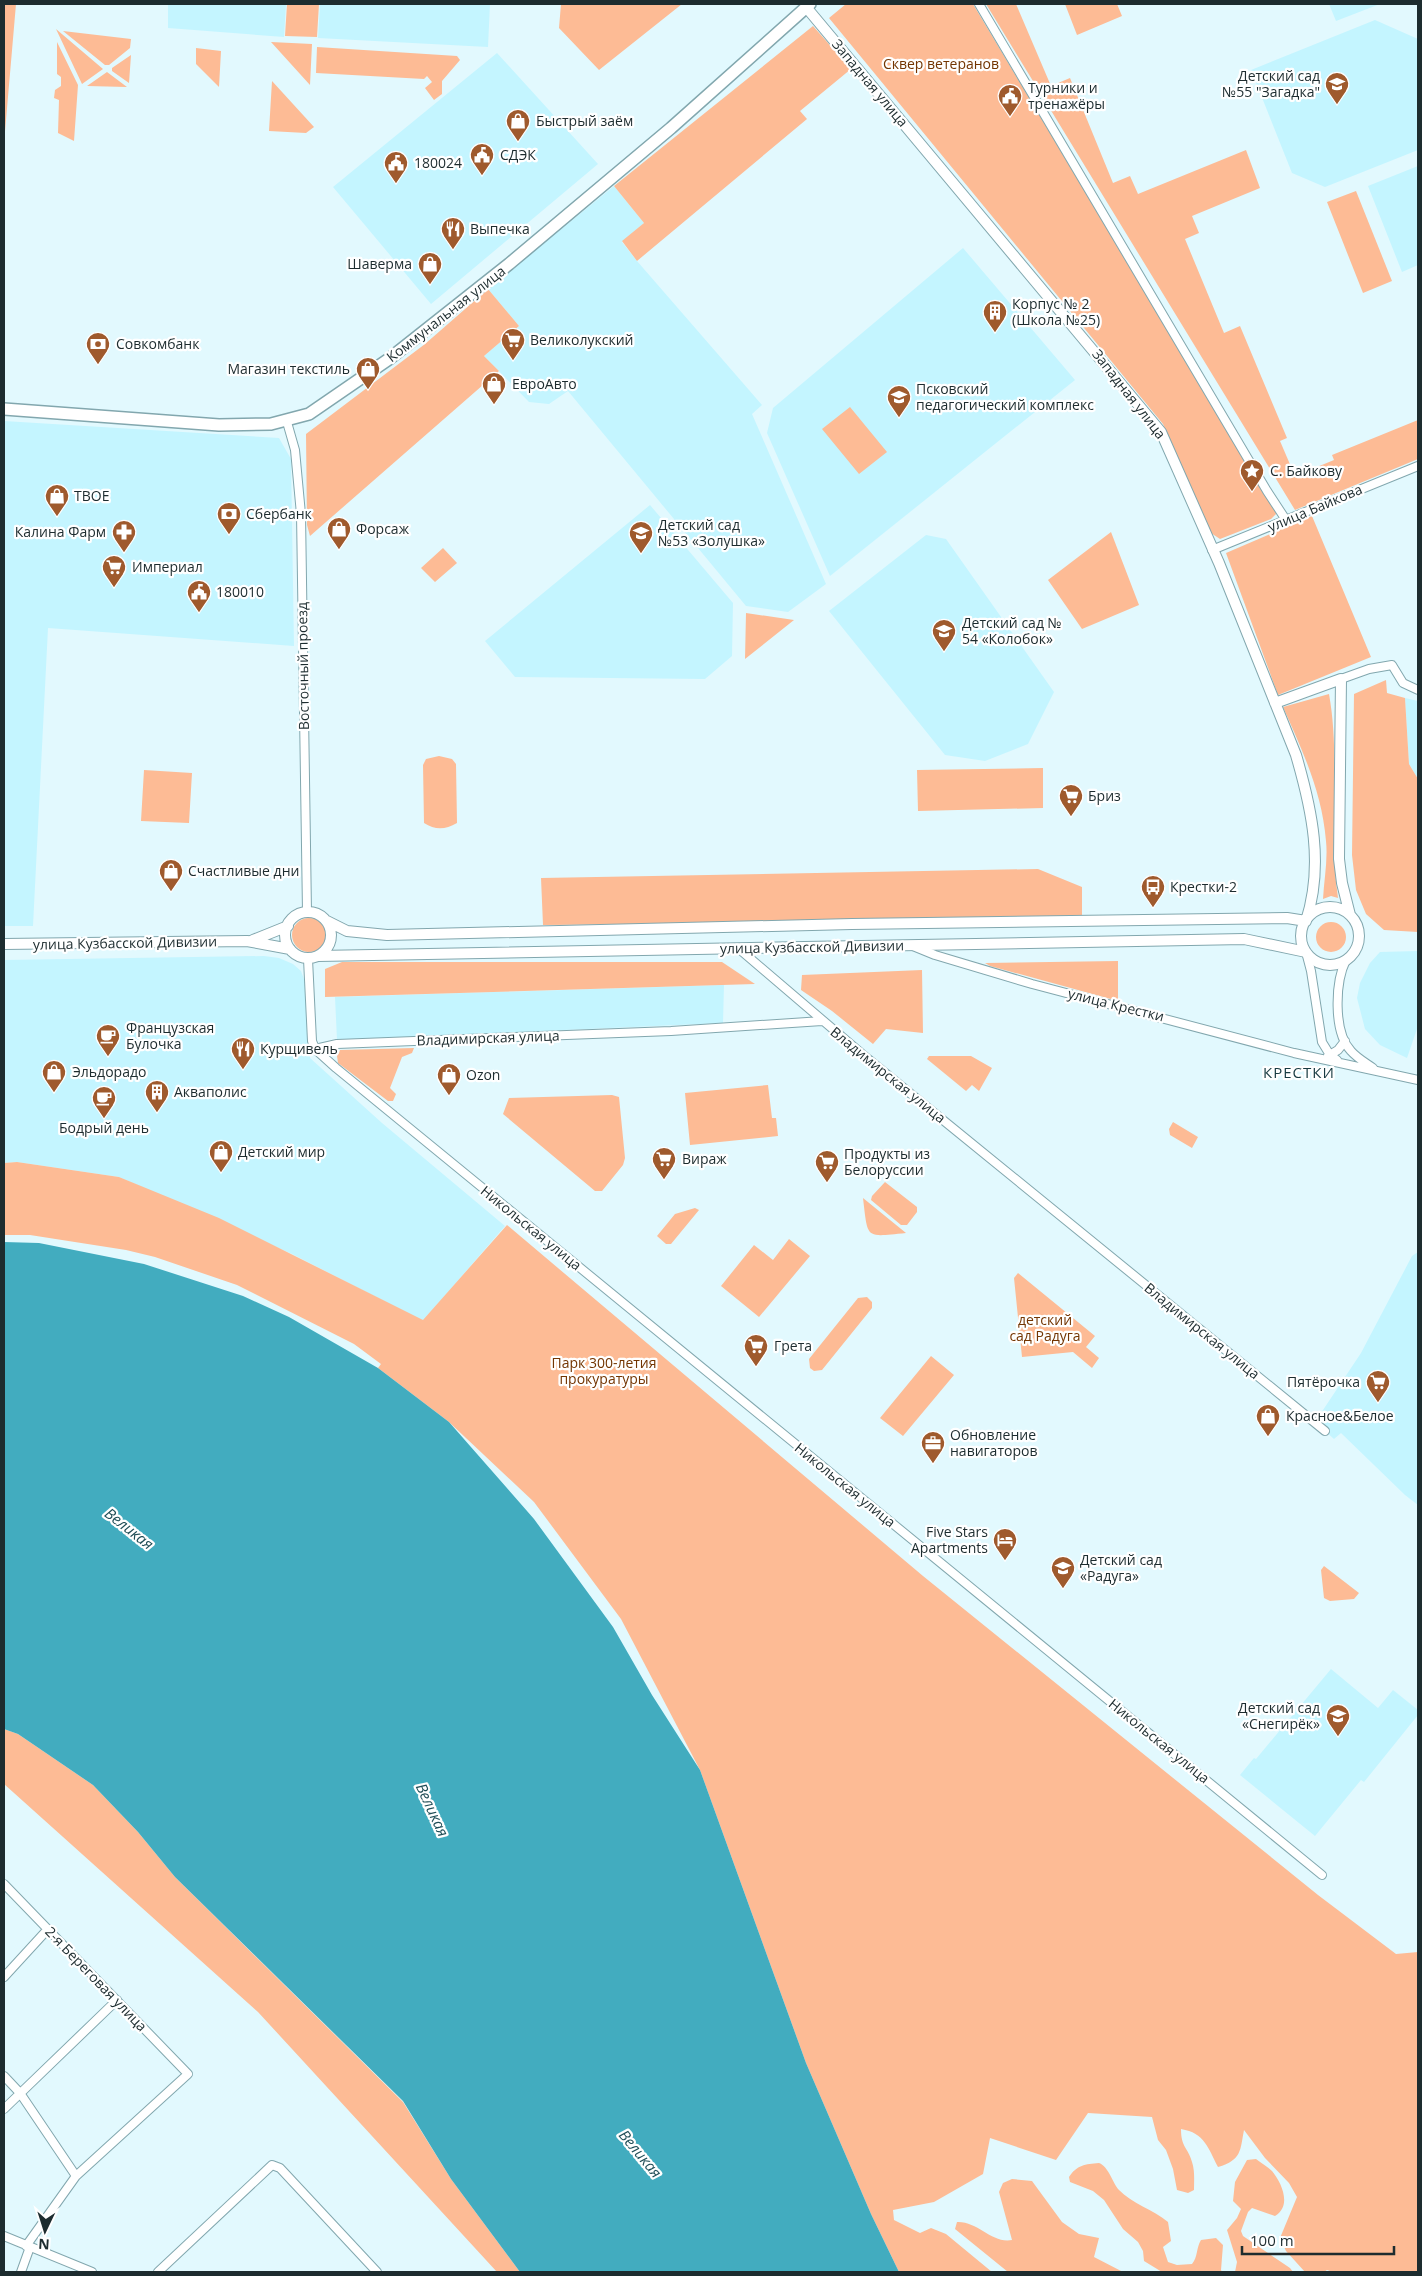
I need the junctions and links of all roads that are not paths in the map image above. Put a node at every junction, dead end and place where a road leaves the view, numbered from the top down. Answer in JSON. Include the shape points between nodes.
{"nodes":[{"id":1,"x":979,"y":4,"type":"edge"},
{"id":2,"x":807,"y":5,"type":"edge"},
{"id":3,"x":4,"y":409,"type":"edge"},
{"id":4,"x":287,"y":422,"type":"junction"},
{"id":5,"x":1418,"y":466,"type":"edge"},
{"id":6,"x":1286,"y":520,"type":"junction"},
{"id":7,"x":1212,"y":550,"type":"junction"},
{"id":8,"x":1341,"y":679,"type":"junction"},
{"id":9,"x":1418,"y":690,"type":"edge"},
{"id":10,"x":1275,"y":703,"type":"junction"},
{"id":11,"x":307,"y":912,"type":"junction"},
{"id":12,"x":1350,"y":915,"type":"junction"},
{"id":13,"x":327,"y":921,"type":"junction"},
{"id":14,"x":1306,"y":921,"type":"junction"},
{"id":15,"x":288,"y":926,"type":"junction"},
{"id":16,"x":247,"y":941,"type":"junction"},
{"id":17,"x":4,"y":944,"type":"edge"},
{"id":18,"x":911,"y":946,"type":"junction"},
{"id":19,"x":738,"y":948,"type":"junction"},
{"id":20,"x":290,"y":949,"type":"junction"},
{"id":21,"x":1306,"y":952,"type":"junction"},
{"id":22,"x":313,"y":958,"type":"junction"},
{"id":23,"x":1346,"y":960,"type":"junction"},
{"id":24,"x":822,"y":1021,"type":"junction"},
{"id":25,"x":1345,"y":1041,"type":"junction"},
{"id":26,"x":315,"y":1049,"type":"junction"},
{"id":27,"x":1327,"y":1057,"type":"junction"},
{"id":28,"x":1377,"y":1070,"type":"junction"},
{"id":29,"x":1418,"y":1080,"type":"edge"},
{"id":30,"x":1325,"y":1431,"type":"dead end"},
{"id":31,"x":1322,"y":1875,"type":"dead end"},
{"id":32,"x":4,"y":1884,"type":"edge"},
{"id":33,"x":48,"y":1929,"type":"junction"},
{"id":34,"x":4,"y":1977,"type":"edge"},
{"id":35,"x":117,"y":2000,"type":"junction"},
{"id":36,"x":4,"y":2076,"type":"edge"},
{"id":37,"x":20,"y":2093,"type":"junction"},
{"id":38,"x":4,"y":2109,"type":"edge"},
{"id":39,"x":76,"y":2176,"type":"junction"},
{"id":40,"x":4,"y":2236,"type":"edge"},
{"id":41,"x":28,"y":2246,"type":"junction"},
{"id":42,"x":21,"y":2272,"type":"edge"},
{"id":43,"x":92,"y":2272,"type":"edge"},
{"id":44,"x":158,"y":2272,"type":"edge"},
{"id":45,"x":377,"y":2272,"type":"edge"}],
"edges":[{"from":1,"to":6,"type":"street"},
{"from":2,"to":4,"type":"main road","name":"Коммунальная улица","via":[[671,128],[466,299],[317,410]]},
{"from":2,"to":7,"type":"street","name":"Западная улица","via":[[1161,432]]},
{"from":3,"to":4,"type":"main road","name":"Коммунальная улица","via":[[219,425]]},
{"from":4,"to":11,"type":"street","name":"Восточный проезд","via":[[296,450],[301,514]]},
{"from":5,"to":6,"type":"street","name":"улица Байкова"},
{"from":6,"to":7,"type":"street","name":"улица Байкова"},
{"from":7,"to":10,"type":"street","name":"Западная улица"},
{"from":8,"to":9,"type":"street","via":[[1392,665],[1404,683]]},
{"from":8,"to":10,"type":"street"},
{"from":8,"to":12,"type":"street","via":[[1339,859]]},
{"from":10,"to":14,"type":"street","name":"Западная улица","via":[[1296,756],[1315,839],[1314,890]]},
{"from":11,"to":13,"type":"street","name":"улица Кузбасской Дивизии"},
{"from":11,"to":15,"type":"street","name":"улица Кузбасской Дивизии","via":[[294,917]]},
{"from":12,"to":14,"type":"street","via":[[1333,907],[1324,908]]},
{"from":12,"to":23,"type":"street","via":[[1359,931],[1359,940]]},
{"from":13,"to":14,"type":"street","name":"улица Кузбасской Дивизии","via":[[347,931],[387,935],[1099,919],[1287,918]]},
{"from":13,"to":22,"type":"street","via":[[331,942],[327,949]]},
{"from":14,"to":21,"type":"street","via":[[1302,929]]},
{"from":15,"to":16,"type":"street","name":"улица Кузбасской Дивизии"},
{"from":15,"to":20,"type":"street","via":[[285,937]]},
{"from":16,"to":17,"type":"street","name":"улица Кузбасской Дивизии"},
{"from":16,"to":20,"type":"street","name":"улица Кузбасской Дивизии"},
{"from":18,"to":19,"type":"street","name":"улица Кузбасской Дивизии"},
{"from":18,"to":21,"type":"street","name":"улица Кузбасской Дивизии","via":[[1244,939]]},
{"from":18,"to":27,"type":"street","name":"улица Крестки","via":[[1032,984]]},
{"from":19,"to":22,"type":"street","name":"улица Кузбасской Дивизии"},
{"from":19,"to":24,"type":"street"},
{"from":20,"to":22,"type":"street","name":"улица Кузбасской Дивизии","via":[[301,957]]},
{"from":21,"to":23,"type":"street","via":[[1325,965]]},
{"from":21,"to":27,"type":"street"},
{"from":22,"to":26,"type":"street","via":[[311,1032]]},
{"from":23,"to":25,"type":"street","via":[[1337,1005]]},
{"from":24,"to":26,"type":"street","name":"Владимирская улица","via":[[671,1031],[337,1044]]},
{"from":24,"to":30,"type":"street","name":"Владимирская улица"},
{"from":25,"to":27,"type":"street"},
{"from":25,"to":28,"type":"street","via":[[1357,1057]]},
{"from":26,"to":31,"type":"street","name":"Никольская улица"},
{"from":27,"to":28,"type":"street","name":"улица Крестки"},
{"from":28,"to":29,"type":"street","name":"улица Крестки"},
{"from":32,"to":33,"type":"street","name":"2-я Береговая улица"},
{"from":33,"to":34,"type":"street"},
{"from":33,"to":35,"type":"street","name":"2-я Береговая улица"},
{"from":35,"to":37,"type":"street"},
{"from":35,"to":39,"type":"street","name":"2-я Береговая улица","via":[[188,2074]]},
{"from":36,"to":37,"type":"street"},
{"from":37,"to":38,"type":"street"},
{"from":37,"to":39,"type":"street"},
{"from":39,"to":41,"type":"street"},
{"from":40,"to":41,"type":"street"},
{"from":41,"to":42,"type":"street"},
{"from":41,"to":43,"type":"street"},
{"from":44,"to":45,"type":"street","via":[[272,2165],[280,2168]]}]}
